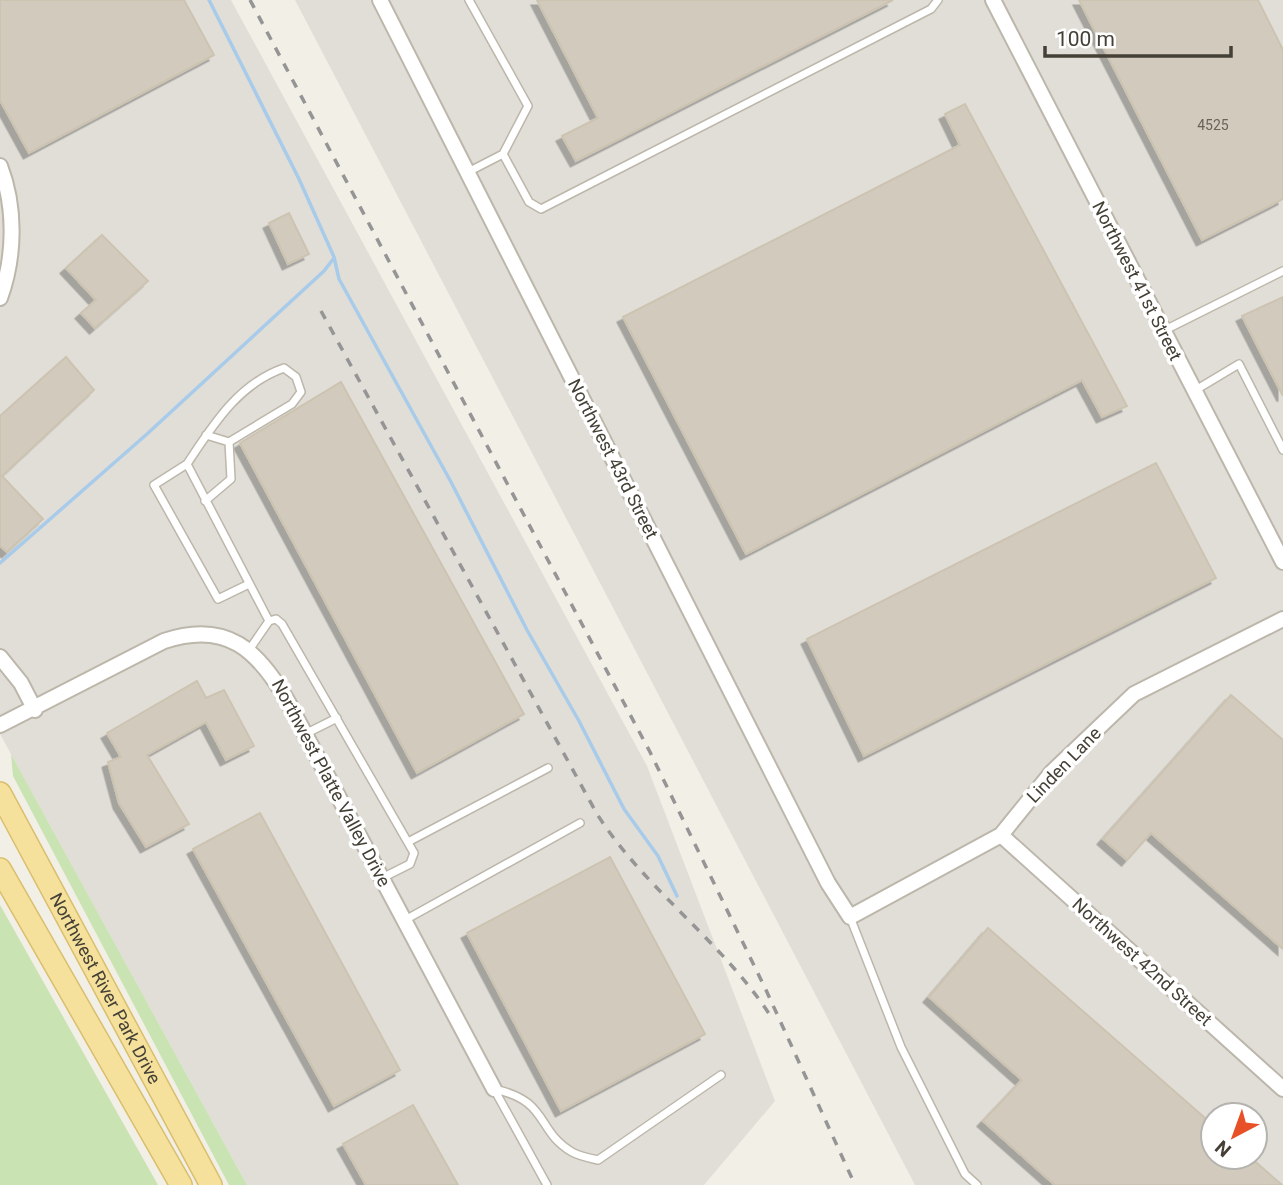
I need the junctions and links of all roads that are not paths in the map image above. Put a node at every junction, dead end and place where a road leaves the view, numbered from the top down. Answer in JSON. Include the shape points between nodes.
{"nodes":[{"id":1,"x":380,"y":0,"type":"edge"},
{"id":2,"x":469,"y":0,"type":"edge"},
{"id":3,"x":938,"y":0,"type":"edge"},
{"id":4,"x":993,"y":0,"type":"edge"},
{"id":5,"x":503,"y":154,"type":"junction"},
{"id":6,"x":0,"y":166,"type":"edge"},
{"id":7,"x":468,"y":172,"type":"junction"},
{"id":8,"x":1283,"y":271,"type":"edge"},
{"id":9,"x":0,"y":298,"type":"edge"},
{"id":10,"x":1163,"y":331,"type":"junction"},
{"id":11,"x":1194,"y":391,"type":"junction"},
{"id":12,"x":206,"y":435,"type":"junction"},
{"id":13,"x":229,"y":442,"type":"junction"},
{"id":14,"x":1283,"y":450,"type":"edge"},
{"id":15,"x":187,"y":464,"type":"junction"},
{"id":16,"x":205,"y":501,"type":"junction"},
{"id":17,"x":1283,"y":562,"type":"edge"},
{"id":18,"x":249,"y":584,"type":"junction"},
{"id":19,"x":1283,"y":619,"type":"edge"},
{"id":20,"x":268,"y":621,"type":"junction"},
{"id":21,"x":249,"y":650,"type":"junction"},
{"id":22,"x":0,"y":657,"type":"edge"},
{"id":23,"x":35,"y":710,"type":"junction"},
{"id":24,"x":337,"y":718,"type":"junction"},
{"id":25,"x":0,"y":725,"type":"edge"},
{"id":26,"x":305,"y":734,"type":"junction"},
{"id":27,"x":548,"y":768,"type":"dead end"},
{"id":28,"x":0,"y":793,"type":"edge"},
{"id":29,"x":580,"y":823,"type":"dead end"},
{"id":30,"x":1001,"y":835,"type":"junction"},
{"id":31,"x":408,"y":842,"type":"junction"},
{"id":32,"x":0,"y":869,"type":"edge"},
{"id":33,"x":382,"y":878,"type":"junction"},
{"id":34,"x":850,"y":917,"type":"junction"},
{"id":35,"x":405,"y":920,"type":"junction"},
{"id":36,"x":722,"y":1075,"type":"dead end"},
{"id":37,"x":494,"y":1089,"type":"junction"},
{"id":38,"x":1283,"y":1089,"type":"edge"},
{"id":39,"x":181,"y":1185,"type":"edge"},
{"id":40,"x":211,"y":1185,"type":"edge"},
{"id":41,"x":546,"y":1185,"type":"edge"},
{"id":42,"x":977,"y":1185,"type":"edge"}],
"edges":[{"from":1,"to":7,"type":"street","name":"Northwest 43rd Street"},
{"from":2,"to":5,"type":"lane","via":[[528,106]]},
{"from":3,"to":5,"type":"lane","via":[[932,9],[541,209],[529,202]]},
{"from":4,"to":10,"type":"street","name":"Northwest 41st Street"},
{"from":5,"to":7,"type":"lane"},
{"from":6,"to":9,"type":"street","via":[[12,225]]},
{"from":7,"to":34,"type":"street","name":"Northwest 43rd Street","via":[[828,883]]},
{"from":8,"to":10,"type":"lane"},
{"from":10,"to":11,"type":"street","name":"Northwest 41st Street"},
{"from":11,"to":14,"type":"lane","via":[[1239,365]]},
{"from":11,"to":17,"type":"street","name":"Northwest 41st Street"},
{"from":12,"to":13,"type":"lane"},
{"from":12,"to":13,"type":"lane","via":[[242,391],[263,375],[284,368],[296,377],[301,392],[292,404]]},
{"from":12,"to":15,"type":"lane"},
{"from":13,"to":16,"type":"lane","via":[[231,479]]},
{"from":15,"to":16,"type":"lane"},
{"from":15,"to":18,"type":"lane","via":[[154,485],[218,598]]},
{"from":16,"to":18,"type":"lane"},
{"from":18,"to":20,"type":"lane"},
{"from":19,"to":30,"type":"street","name":"Linden Lane","via":[[1134,694],[1052,772]]},
{"from":20,"to":21,"type":"lane"},
{"from":20,"to":24,"type":"lane","via":[[276,619],[282,624]]},
{"from":21,"to":23,"type":"street","name":"Northwest Platte Valley Drive","via":[[227,638],[185,634]]},
{"from":21,"to":26,"type":"street","name":"Northwest Platte Valley Drive","via":[[270,671]]},
{"from":22,"to":23,"type":"street"},
{"from":23,"to":25,"type":"street","name":"Northwest Platte Valley Drive"},
{"from":24,"to":26,"type":"lane"},
{"from":24,"to":31,"type":"lane"},
{"from":26,"to":33,"type":"street","name":"Northwest Platte Valley Drive"},
{"from":27,"to":31,"type":"lane"},
{"from":28,"to":40,"type":"main road","name":"Northwest River Park Drive"},
{"from":29,"to":35,"type":"lane"},
{"from":30,"to":34,"type":"street","name":"Linden Lane"},
{"from":30,"to":38,"type":"street","name":"Northwest 42nd Street"},
{"from":31,"to":33,"type":"lane","via":[[414,853],[410,864]]},
{"from":32,"to":39,"type":"main road","name":"Northwest River Park Drive"},
{"from":33,"to":35,"type":"street","name":"Northwest Platte Valley Drive"},
{"from":34,"to":42,"type":"lane","via":[[901,1047],[965,1174]]},
{"from":35,"to":37,"type":"street","name":"Northwest Platte Valley Drive"},
{"from":36,"to":37,"type":"lane","via":[[598,1160],[563,1146],[537,1110],[518,1094]]},
{"from":37,"to":41,"type":"lane"}]}
